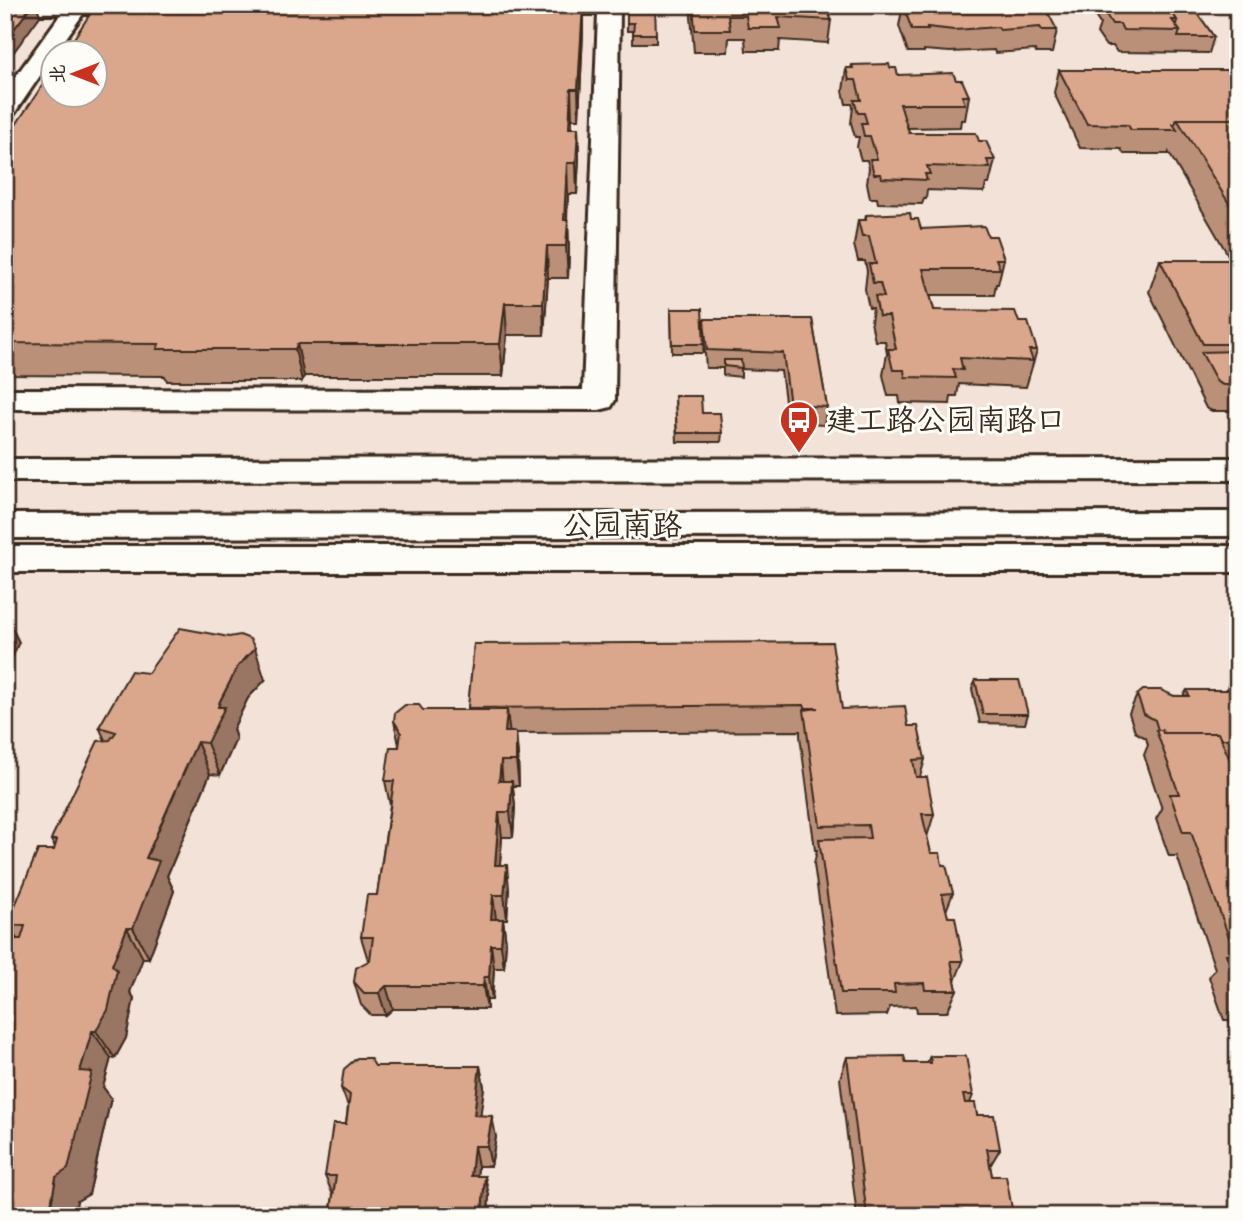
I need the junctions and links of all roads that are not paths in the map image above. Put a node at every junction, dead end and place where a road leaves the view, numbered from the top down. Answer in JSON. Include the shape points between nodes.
{"nodes":[{"id":1,"x":5,"y":7,"type":"edge"},
{"id":2,"x":76,"y":7,"type":"junction"},
{"id":3,"x":172,"y":7,"type":"edge"},
{"id":4,"x":500,"y":8,"type":"edge"},
{"id":5,"x":5,"y":108,"type":"edge"},
{"id":6,"x":5,"y":399,"type":"edge"},
{"id":7,"x":1238,"y":469,"type":"edge"},
{"id":8,"x":5,"y":470,"type":"edge"},
{"id":9,"x":5,"y":500,"type":"edge"},
{"id":10,"x":1238,"y":501,"type":"edge"},
{"id":11,"x":1238,"y":524,"type":"edge"},
{"id":12,"x":5,"y":526,"type":"edge"},
{"id":13,"x":5,"y":559,"type":"edge"},
{"id":14,"x":1238,"y":559,"type":"edge"}],
"edges":[{"from":1,"to":2,"type":"street"},
{"from":2,"to":3,"type":"street"},
{"from":2,"to":5,"type":"street"},
{"from":4,"to":6,"type":"street","via":[[609,8],[599,400]]},
{"from":7,"to":8,"type":"street"},
{"from":9,"to":10,"type":"street","name":"公园南路"},
{"from":11,"to":12,"type":"street","name":"公园南路"},
{"from":13,"to":14,"type":"street"}]}
